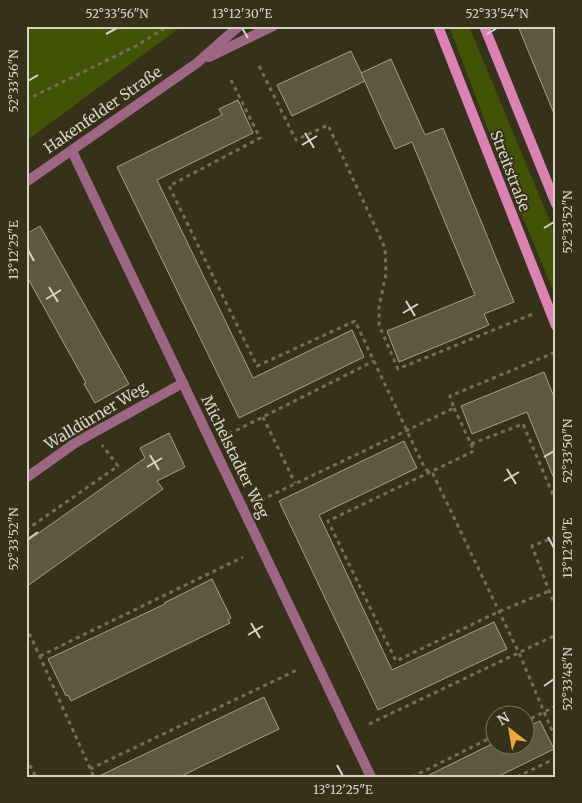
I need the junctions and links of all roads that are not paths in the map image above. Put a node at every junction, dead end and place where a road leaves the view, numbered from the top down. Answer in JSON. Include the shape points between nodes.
{"nodes":[{"id":1,"x":239,"y":26,"type":"edge"},
{"id":2,"x":273,"y":26,"type":"edge"},
{"id":3,"x":438,"y":26,"type":"edge"},
{"id":4,"x":484,"y":26,"type":"edge"},
{"id":5,"x":197,"y":63,"type":"junction"},
{"id":6,"x":72,"y":150,"type":"junction"},
{"id":7,"x":26,"y":182,"type":"edge"},
{"id":8,"x":556,"y":204,"type":"edge"},
{"id":9,"x":556,"y":326,"type":"edge"},
{"id":10,"x":183,"y":383,"type":"junction"},
{"id":11,"x":26,"y":478,"type":"edge"},
{"id":12,"x":372,"y":777,"type":"edge"}],
"edges":[{"from":1,"to":5,"type":"street","name":"Hakenfelder Straße"},
{"from":2,"to":5,"type":"street","name":"Hakenfelder Straße"},
{"from":3,"to":9,"type":"main road","name":"Streitstraße"},
{"from":4,"to":8,"type":"main road","name":"Streitstraße"},
{"from":5,"to":6,"type":"street","name":"Hakenfelder Straße"},
{"from":6,"to":7,"type":"street","name":"Hakenfelder Straße"},
{"from":6,"to":10,"type":"street","name":"Michelstadter Weg"},
{"from":10,"to":11,"type":"street","name":"Walldürner Weg","via":[[76,443]]},
{"from":10,"to":12,"type":"street","name":"Michelstadter Weg"}]}
